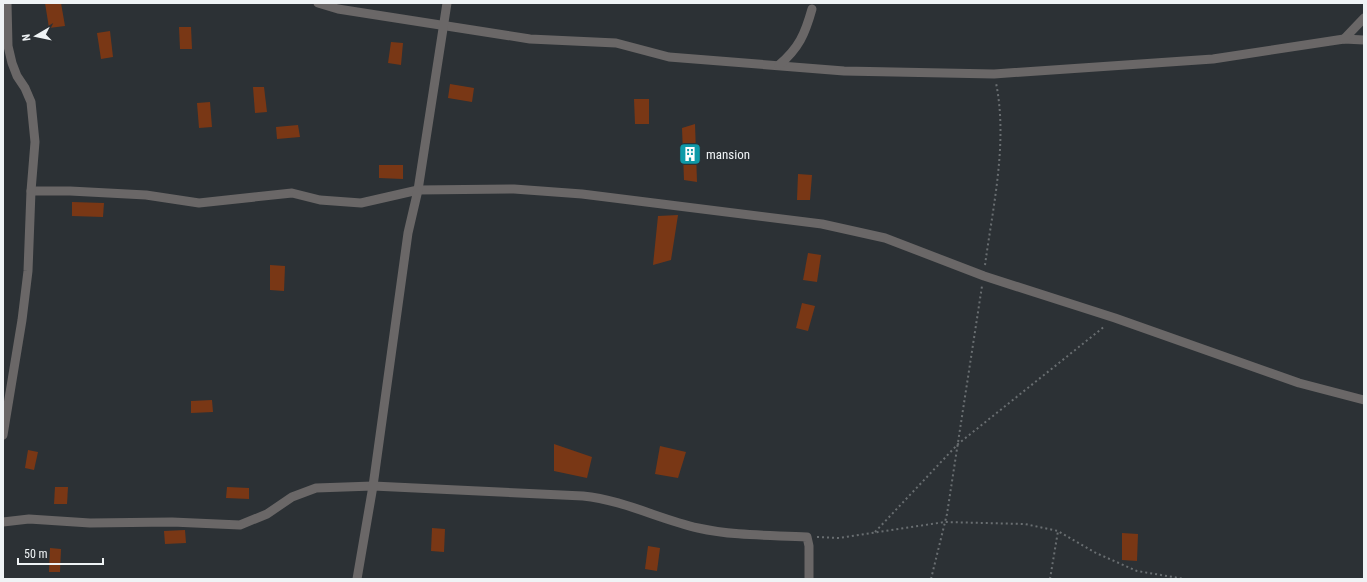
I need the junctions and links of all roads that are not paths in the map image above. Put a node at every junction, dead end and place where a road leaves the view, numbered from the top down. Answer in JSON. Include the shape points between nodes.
{"nodes":[{"id":1,"x":7,"y":3,"type":"edge"},
{"id":2,"x":318,"y":3,"type":"edge"},
{"id":3,"x":447,"y":3,"type":"edge"},
{"id":4,"x":812,"y":9,"type":"dead end"},
{"id":5,"x":1364,"y":18,"type":"edge"},
{"id":6,"x":445,"y":25,"type":"junction"},
{"id":7,"x":1344,"y":39,"type":"junction"},
{"id":8,"x":1364,"y":40,"type":"edge"},
{"id":9,"x":779,"y":65,"type":"junction"},
{"id":10,"x":418,"y":190,"type":"junction"},
{"id":11,"x":31,"y":191,"type":"junction"},
{"id":12,"x":1364,"y":400,"type":"edge"},
{"id":13,"x":3,"y":435,"type":"edge"},
{"id":14,"x":373,"y":486,"type":"junction"},
{"id":15,"x":3,"y":522,"type":"edge"},
{"id":16,"x":809,"y":578,"type":"dead end"},
{"id":17,"x":357,"y":579,"type":"edge"}],
"edges":[{"from":1,"to":11,"type":"street","via":[[8,46],[16,76],[31,102],[34,121]]},
{"from":2,"to":6,"type":"street","via":[[338,9]]},
{"from":3,"to":6,"type":"street"},
{"from":4,"to":9,"type":"street","via":[[802,39],[792,54]]},
{"from":5,"to":7,"type":"street"},
{"from":6,"to":9,"type":"street","via":[[530,39],[616,43],[669,57]]},
{"from":6,"to":10,"type":"street"},
{"from":7,"to":8,"type":"street"},
{"from":7,"to":9,"type":"street","via":[[1213,59],[994,74],[844,71]]},
{"from":10,"to":11,"type":"street","via":[[361,203],[320,200],[292,194],[199,202],[146,195]]},
{"from":10,"to":12,"type":"street","via":[[514,189],[582,194],[822,224],[885,238],[984,276],[1115,318],[1299,383]]},
{"from":10,"to":14,"type":"street","via":[[408,232]]},
{"from":11,"to":13,"type":"street","via":[[28,271]]},
{"from":14,"to":15,"type":"street","via":[[316,488],[292,497],[267,514],[240,525],[172,522],[90,523],[29,519]]},
{"from":14,"to":16,"type":"street","via":[[596,497],[704,529],[763,536],[807,537]]},
{"from":14,"to":17,"type":"street"}]}
